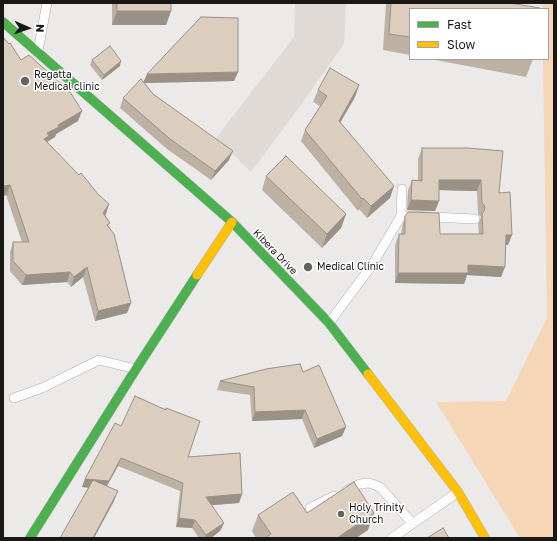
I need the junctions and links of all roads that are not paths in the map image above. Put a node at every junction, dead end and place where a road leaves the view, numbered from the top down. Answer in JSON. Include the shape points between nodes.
{"nodes":[{"id":1,"x":47,"y":3,"type":"edge"},
{"id":2,"x":3,"y":22,"type":"edge"},
{"id":3,"x":38,"y":53,"type":"junction"},
{"id":4,"x":402,"y":189,"type":"dead end"},
{"id":5,"x":401,"y":216,"type":"junction"},
{"id":6,"x":475,"y":219,"type":"dead end"},
{"id":7,"x":232,"y":222,"type":"junction"},
{"id":8,"x":329,"y":323,"type":"junction"},
{"id":9,"x":136,"y":369,"type":"junction"},
{"id":10,"x":14,"y":398,"type":"dead end"},
{"id":11,"x":458,"y":492,"type":"junction"},
{"id":12,"x":310,"y":508,"type":"dead end"},
{"id":13,"x":412,"y":523,"type":"junction"},
{"id":14,"x":30,"y":538,"type":"edge"},
{"id":15,"x":392,"y":538,"type":"edge"},
{"id":16,"x":485,"y":538,"type":"edge"}],
"edges":[{"from":1,"to":3,"type":"lane"},
{"from":2,"to":3,"type":"street","name":"Kibera Drive"},
{"from":3,"to":7,"type":"street","name":"Kibera Drive"},
{"from":4,"to":5,"type":"lane"},
{"from":5,"to":6,"type":"lane"},
{"from":5,"to":8,"type":"lane","via":[[372,265]]},
{"from":7,"to":8,"type":"street","name":"Kibera Drive"},
{"from":7,"to":9,"type":"street"},
{"from":8,"to":11,"type":"street","name":"Kibera Drive"},
{"from":9,"to":10,"type":"lane","via":[[99,360],[42,388]]},
{"from":9,"to":14,"type":"street"},
{"from":11,"to":13,"type":"lane"},
{"from":11,"to":16,"type":"street","name":"Kibera Drive"},
{"from":12,"to":13,"type":"lane","via":[[360,484],[369,483],[380,488]]},
{"from":13,"to":15,"type":"lane"}]}
